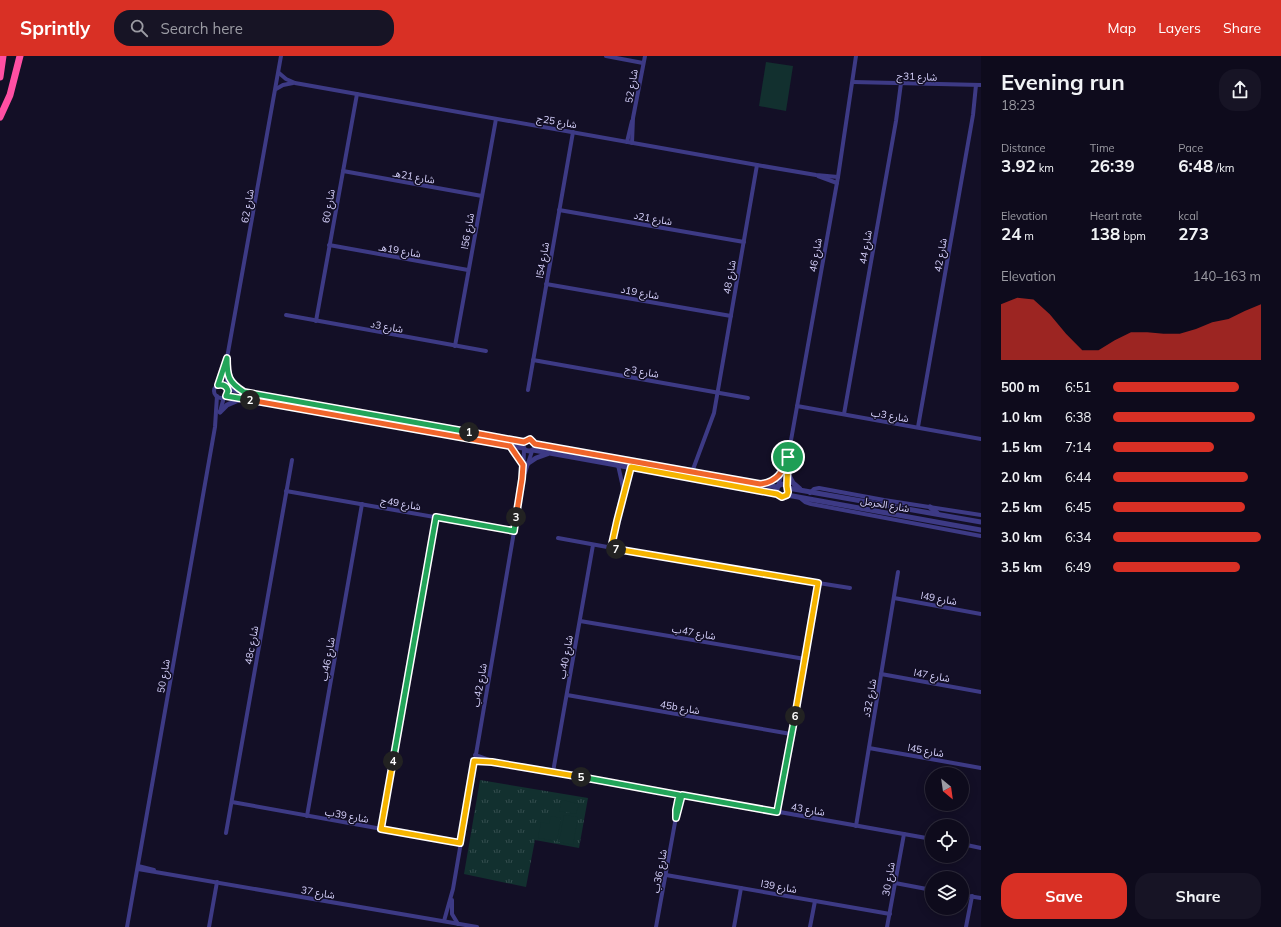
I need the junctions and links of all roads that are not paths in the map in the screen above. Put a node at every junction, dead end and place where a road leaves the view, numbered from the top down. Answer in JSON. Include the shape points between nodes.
{"nodes":[{"id":1,"x":3,"y":56,"type":"edge"},
{"id":2,"x":20,"y":56,"type":"edge"},
{"id":3,"x":281,"y":56,"type":"edge"},
{"id":4,"x":606,"y":56,"type":"edge"},
{"id":5,"x":645,"y":56,"type":"edge"},
{"id":6,"x":856,"y":56,"type":"edge"},
{"id":7,"x":643,"y":62,"type":"junction"},
{"id":8,"x":278,"y":73,"type":"junction"},
{"id":9,"x":0,"y":77,"type":"edge"},
{"id":10,"x":853,"y":82,"type":"junction"},
{"id":11,"x":295,"y":83,"type":"junction"},
{"id":12,"x":901,"y":83,"type":"junction"},
{"id":13,"x":979,"y":85,"type":"edge"},
{"id":14,"x":276,"y":89,"type":"junction"},
{"id":15,"x":357,"y":94,"type":"junction"},
{"id":16,"x":0,"y":117,"type":"edge"},
{"id":17,"x":496,"y":118,"type":"junction"},
{"id":18,"x":633,"y":118,"type":"junction"},
{"id":19,"x":573,"y":132,"type":"junction"},
{"id":20,"x":627,"y":142,"type":"junction"},
{"id":21,"x":632,"y":143,"type":"junction"},
{"id":22,"x":757,"y":165,"type":"junction"},
{"id":23,"x":343,"y":171,"type":"junction"},
{"id":24,"x":816,"y":175,"type":"junction"},
{"id":25,"x":838,"y":177,"type":"junction"},
{"id":26,"x":837,"y":183,"type":"junction"},
{"id":27,"x":482,"y":196,"type":"junction"},
{"id":28,"x":559,"y":210,"type":"junction"},
{"id":29,"x":744,"y":242,"type":"junction"},
{"id":30,"x":329,"y":245,"type":"junction"},
{"id":31,"x":468,"y":270,"type":"junction"},
{"id":32,"x":546,"y":284,"type":"junction"},
{"id":33,"x":286,"y":315,"type":"dead end"},
{"id":34,"x":731,"y":316,"type":"junction"},
{"id":35,"x":316,"y":321,"type":"junction"},
{"id":36,"x":455,"y":346,"type":"junction"},
{"id":37,"x":486,"y":351,"type":"dead end"},
{"id":38,"x":227,"y":358,"type":"junction"},
{"id":39,"x":533,"y":360,"type":"junction"},
{"id":40,"x":227,"y":373,"type":"junction"},
{"id":41,"x":218,"y":385,"type":"junction"},
{"id":42,"x":227,"y":388,"type":"junction"},
{"id":43,"x":528,"y":390,"type":"dead end"},
{"id":44,"x":244,"y":392,"type":"junction"},
{"id":45,"x":717,"y":392,"type":"junction"},
{"id":46,"x":217,"y":396,"type":"junction"},
{"id":47,"x":225,"y":397,"type":"junction"},
{"id":48,"x":241,"y":398,"type":"junction"},
{"id":49,"x":748,"y":398,"type":"dead end"},
{"id":50,"x":797,"y":406,"type":"junction"},
{"id":51,"x":220,"y":412,"type":"junction"},
{"id":52,"x":844,"y":414,"type":"junction"},
{"id":53,"x":918,"y":427,"type":"junction"},
{"id":54,"x":215,"y":428,"type":"junction"},
{"id":55,"x":981,"y":439,"type":"edge"},
{"id":56,"x":524,"y":442,"type":"junction"},
{"id":57,"x":535,"y":444,"type":"junction"},
{"id":58,"x":510,"y":446,"type":"junction"},
{"id":59,"x":524,"y":449,"type":"junction"},
{"id":60,"x":532,"y":451,"type":"junction"},
{"id":61,"x":550,"y":453,"type":"junction"},
{"id":62,"x":292,"y":460,"type":"dead end"},
{"id":63,"x":525,"y":465,"type":"junction"},
{"id":64,"x":618,"y":465,"type":"junction"},
{"id":65,"x":631,"y":467,"type":"junction"},
{"id":66,"x":786,"y":471,"type":"junction"},
{"id":67,"x":692,"y":472,"type":"junction"},
{"id":68,"x":760,"y":484,"type":"junction"},
{"id":69,"x":777,"y":487,"type":"junction"},
{"id":70,"x":787,"y":487,"type":"junction"},
{"id":71,"x":286,"y":491,"type":"junction"},
{"id":72,"x":803,"y":491,"type":"junction"},
{"id":73,"x":810,"y":492,"type":"junction"},
{"id":74,"x":625,"y":494,"type":"junction"},
{"id":75,"x":777,"y":494,"type":"junction"},
{"id":76,"x":787,"y":495,"type":"junction"},
{"id":77,"x":799,"y":497,"type":"junction"},
{"id":78,"x":362,"y":504,"type":"junction"},
{"id":79,"x":930,"y":507,"type":"junction"},
{"id":80,"x":938,"y":514,"type":"junction"},
{"id":81,"x":981,"y":515,"type":"edge"},
{"id":82,"x":436,"y":517,"type":"junction"},
{"id":83,"x":981,"y":522,"type":"edge"},
{"id":84,"x":981,"y":530,"type":"edge"},
{"id":85,"x":514,"y":531,"type":"junction"},
{"id":86,"x":981,"y":536,"type":"edge"},
{"id":87,"x":558,"y":538,"type":"dead end"},
{"id":88,"x":593,"y":545,"type":"junction"},
{"id":89,"x":611,"y":548,"type":"junction"},
{"id":90,"x":898,"y":572,"type":"dead end"},
{"id":91,"x":818,"y":583,"type":"junction"},
{"id":92,"x":850,"y":588,"type":"dead end"},
{"id":93,"x":894,"y":598,"type":"junction"},
{"id":94,"x":981,"y":614,"type":"edge"},
{"id":95,"x":580,"y":621,"type":"junction"},
{"id":96,"x":805,"y":660,"type":"junction"},
{"id":97,"x":881,"y":674,"type":"junction"},
{"id":98,"x":981,"y":692,"type":"edge"},
{"id":99,"x":566,"y":695,"type":"junction"},
{"id":100,"x":791,"y":734,"type":"junction"},
{"id":101,"x":869,"y":748,"type":"junction"},
{"id":102,"x":475,"y":755,"type":"junction"},
{"id":103,"x":474,"y":761,"type":"junction"},
{"id":104,"x":492,"y":762,"type":"junction"},
{"id":105,"x":981,"y":768,"type":"edge"},
{"id":106,"x":553,"y":772,"type":"junction"},
{"id":107,"x":681,"y":795,"type":"junction"},
{"id":108,"x":232,"y":802,"type":"junction"},
{"id":109,"x":777,"y":812,"type":"junction"},
{"id":110,"x":307,"y":816,"type":"junction"},
{"id":111,"x":856,"y":826,"type":"junction"},
{"id":112,"x":381,"y":829,"type":"junction"},
{"id":113,"x":226,"y":833,"type":"dead end"},
{"id":114,"x":904,"y":834,"type":"junction"},
{"id":115,"x":925,"y":838,"type":"edge"},
{"id":116,"x":460,"y":843,"type":"junction"},
{"id":117,"x":969,"y":845,"type":"edge"},
{"id":118,"x":981,"y":848,"type":"edge"},
{"id":119,"x":138,"y":868,"type":"junction"},
{"id":120,"x":666,"y":875,"type":"junction"},
{"id":121,"x":217,"y":882,"type":"junction"},
{"id":122,"x":895,"y":883,"type":"junction"},
{"id":123,"x":741,"y":888,"type":"junction"},
{"id":124,"x":925,"y":889,"type":"edge"},
{"id":125,"x":452,"y":894,"type":"junction"},
{"id":126,"x":969,"y":896,"type":"edge"},
{"id":127,"x":972,"y":896,"type":"junction"},
{"id":128,"x":981,"y":898,"type":"edge"},
{"id":129,"x":815,"y":901,"type":"junction"},
{"id":130,"x":890,"y":914,"type":"junction"},
{"id":131,"x":444,"y":922,"type":"junction"},
{"id":132,"x":458,"y":924,"type":"junction"},
{"id":133,"x":127,"y":927,"type":"edge"},
{"id":134,"x":209,"y":927,"type":"edge"},
{"id":135,"x":477,"y":927,"type":"edge"},
{"id":136,"x":656,"y":927,"type":"edge"},
{"id":137,"x":734,"y":927,"type":"edge"},
{"id":138,"x":810,"y":927,"type":"edge"},
{"id":139,"x":888,"y":927,"type":"edge"},
{"id":140,"x":966,"y":927,"type":"edge"}],
"edges":[{"from":1,"to":9,"type":"highway"},
{"from":2,"to":16,"type":"highway","via":[[10,95]]},
{"from":3,"to":8,"type":"street","name":"شارع 62"},
{"from":4,"to":7,"type":"street"},
{"from":5,"to":7,"type":"street","name":"شارع 52"},
{"from":6,"to":10,"type":"street","name":"شارع 46"},
{"from":7,"to":18,"type":"street","name":"شارع 52"},
{"from":8,"to":11,"type":"street","name":"شارع 25ج"},
{"from":8,"to":14,"type":"street","name":"شارع 62"},
{"from":10,"to":12,"type":"street","name":"شارع 31ج"},
{"from":10,"to":25,"type":"street","name":"شارع 46"},
{"from":11,"to":14,"type":"street","name":"شارع 25ج"},
{"from":11,"to":15,"type":"street","name":"شارع 25ج"},
{"from":12,"to":13,"type":"street","name":"شارع 31ج"},
{"from":12,"to":52,"type":"street","name":"شارع 44"},
{"from":13,"to":53,"type":"street","name":"شارع 42"},
{"from":14,"to":38,"type":"street","name":"شارع 62"},
{"from":15,"to":17,"type":"street","name":"شارع 25ج"},
{"from":15,"to":23,"type":"street","name":"شارع 60"},
{"from":17,"to":19,"type":"street","name":"شارع 25ج"},
{"from":17,"to":27,"type":"street","name":"شارع 56ا"},
{"from":18,"to":20,"type":"street","name":"شارع 52"},
{"from":18,"to":21,"type":"street","name":"شارع 52"},
{"from":19,"to":20,"type":"street","name":"شارع 25ج"},
{"from":19,"to":28,"type":"street","name":"شارع 54ا"},
{"from":20,"to":21,"type":"street","name":"شارع 25ج"},
{"from":21,"to":22,"type":"street","name":"شارع 25ج"},
{"from":22,"to":24,"type":"street","name":"شارع 25ج"},
{"from":22,"to":29,"type":"street","name":"شارع 48"},
{"from":23,"to":27,"type":"street","name":"شارع 21هـ"},
{"from":23,"to":30,"type":"street","name":"شارع 60"},
{"from":24,"to":25,"type":"street","name":"شارع 25ج"},
{"from":24,"to":26,"type":"street","name":"شارع 25ج"},
{"from":25,"to":26,"type":"street","name":"شارع 46"},
{"from":26,"to":50,"type":"street","name":"شارع 46"},
{"from":27,"to":31,"type":"street","name":"شارع 56ا"},
{"from":28,"to":29,"type":"street","name":"شارع 21د"},
{"from":28,"to":32,"type":"street","name":"شارع 54ا"},
{"from":29,"to":34,"type":"street","name":"شارع 48"},
{"from":30,"to":31,"type":"street","name":"شارع 19هـ"},
{"from":30,"to":35,"type":"street","name":"شارع 60"},
{"from":31,"to":36,"type":"street","name":"شارع 56ا"},
{"from":32,"to":34,"type":"street","name":"شارع 19د"},
{"from":32,"to":39,"type":"street","name":"شارع 54ا"},
{"from":33,"to":35,"type":"street","name":"شارع 3د"},
{"from":34,"to":45,"type":"street","name":"شارع 48"},
{"from":35,"to":36,"type":"street","name":"شارع 3د"},
{"from":36,"to":37,"type":"street","name":"شارع 3د"},
{"from":38,"to":40,"type":"street","name":"شارع 62"},
{"from":38,"to":41,"type":"street","name":"شارع 62"},
{"from":39,"to":43,"type":"street","name":"شارع 54ا"},
{"from":39,"to":45,"type":"street","name":"شارع 3ج"},
{"from":40,"to":42,"type":"street","name":"شارع 62"},
{"from":40,"to":44,"type":"street","via":[[234,384]]},
{"from":41,"to":42,"type":"street"},
{"from":41,"to":46,"type":"street","via":[[215,389]]},
{"from":42,"to":44,"type":"street"},
{"from":42,"to":47,"type":"street"},
{"from":44,"to":56,"type":"street"},
{"from":45,"to":49,"type":"street","name":"شارع 3ج"},
{"from":45,"to":67,"type":"street","name":"شارع 48","via":[[714,413]]},
{"from":46,"to":47,"type":"street"},
{"from":46,"to":54,"type":"street","name":"شارع 50"},
{"from":47,"to":48,"type":"street"},
{"from":47,"to":51,"type":"street","name":"شارع 50"},
{"from":48,"to":51,"type":"street"},
{"from":48,"to":58,"type":"street"},
{"from":50,"to":52,"type":"street","name":"شارع 3ب"},
{"from":50,"to":66,"type":"street","name":"شارع 46"},
{"from":51,"to":54,"type":"street","name":"شارع 50"},
{"from":52,"to":53,"type":"street","name":"شارع 3ب"},
{"from":53,"to":55,"type":"street","name":"شارع 3ب"},
{"from":54,"to":119,"type":"street","name":"شارع 50"},
{"from":56,"to":57,"type":"street","via":[[530,439]]},
{"from":56,"to":59,"type":"street"},
{"from":57,"to":60,"type":"street"},
{"from":57,"to":67,"type":"street"},
{"from":58,"to":59,"type":"street"},
{"from":58,"to":63,"type":"street"},
{"from":59,"to":60,"type":"street"},
{"from":59,"to":63,"type":"street","name":"شارع 42ب"},
{"from":60,"to":61,"type":"street"},
{"from":60,"to":63,"type":"street","name":"شارع 42ب"},
{"from":61,"to":63,"type":"street","via":[[540,455]]},
{"from":61,"to":64,"type":"street"},
{"from":62,"to":71,"type":"street","name":"48c شارع"},
{"from":63,"to":85,"type":"street","name":"شارع 42ب"},
{"from":64,"to":65,"type":"street"},
{"from":64,"to":74,"type":"street"},
{"from":65,"to":74,"type":"street"},
{"from":65,"to":75,"type":"street"},
{"from":66,"to":68,"type":"street"},
{"from":66,"to":69,"type":"street","name":"شارع 46"},
{"from":66,"to":70,"type":"street","name":"شارع 46"},
{"from":66,"to":72,"type":"street","via":[[793,483]]},
{"from":67,"to":68,"type":"street"},
{"from":68,"to":69,"type":"street"},
{"from":69,"to":70,"type":"street","via":[[782,484]]},
{"from":69,"to":75,"type":"street"},
{"from":70,"to":72,"type":"street","name":"شارع الحرمل"},
{"from":70,"to":76,"type":"street"},
{"from":71,"to":78,"type":"street","name":"شارع 49ج"},
{"from":71,"to":108,"type":"street","name":"48c شارع"},
{"from":72,"to":73,"type":"street","name":"شارع الحرمل"},
{"from":73,"to":79,"type":"street","via":[[819,488]]},
{"from":73,"to":80,"type":"street","name":"شارع الحرمل"},
{"from":74,"to":89,"type":"street"},
{"from":75,"to":76,"type":"street"},
{"from":76,"to":77,"type":"street","name":"شارع الحرمل"},
{"from":77,"to":84,"type":"street","name":"شارع الحرمل"},
{"from":77,"to":86,"type":"street","via":[[810,504]]},
{"from":78,"to":82,"type":"street","name":"شارع 49ج"},
{"from":78,"to":110,"type":"street","name":"شارع 46ب"},
{"from":79,"to":80,"type":"street"},
{"from":79,"to":81,"type":"street"},
{"from":80,"to":83,"type":"street","name":"شارع الحرمل"},
{"from":82,"to":85,"type":"street","name":"شارع 49ج"},
{"from":82,"to":112,"type":"street"},
{"from":85,"to":102,"type":"street","name":"شارع 42ب"},
{"from":87,"to":88,"type":"street"},
{"from":88,"to":89,"type":"street"},
{"from":88,"to":95,"type":"street","name":"شارع 40ب"},
{"from":89,"to":91,"type":"street"},
{"from":90,"to":93,"type":"street","name":"شارع 32د"},
{"from":91,"to":92,"type":"street"},
{"from":91,"to":96,"type":"street"},
{"from":93,"to":94,"type":"street","name":"شارع 49ا"},
{"from":93,"to":97,"type":"street","name":"شارع 32د"},
{"from":95,"to":96,"type":"street","name":"شارع 47ب"},
{"from":95,"to":99,"type":"street","name":"شارع 40ب"},
{"from":96,"to":100,"type":"street"},
{"from":97,"to":98,"type":"street","name":"شارع 47ا"},
{"from":97,"to":101,"type":"street","name":"شارع 32د"},
{"from":99,"to":100,"type":"street","name":"45b شارع"},
{"from":99,"to":106,"type":"street","name":"شارع 40ب"},
{"from":100,"to":109,"type":"street"},
{"from":101,"to":105,"type":"street","name":"شارع 45ا"},
{"from":101,"to":111,"type":"street","name":"شارع 32د"},
{"from":102,"to":103,"type":"street","name":"شارع 42ب"},
{"from":102,"to":104,"type":"street","name":"شارع 43"},
{"from":103,"to":104,"type":"street","name":"شارع 43"},
{"from":103,"to":116,"type":"street","name":"شارع 42ب"},
{"from":104,"to":106,"type":"street","name":"شارع 43"},
{"from":106,"to":107,"type":"street","name":"شارع 43"},
{"from":107,"to":109,"type":"street","name":"شارع 43"},
{"from":107,"to":120,"type":"street","name":"شارع 36ب","via":[[676,810]]},
{"from":108,"to":110,"type":"street","name":"شارع 39ب"},
{"from":108,"to":113,"type":"street","name":"48c شارع"},
{"from":109,"to":111,"type":"street","name":"شارع 43"},
{"from":110,"to":112,"type":"street","name":"شارع 39ب"},
{"from":111,"to":114,"type":"street","name":"شارع 43"},
{"from":112,"to":116,"type":"street","name":"شارع 39ب"},
{"from":114,"to":115,"type":"street","name":"شارع 43"},
{"from":114,"to":122,"type":"street","name":"شارع 30"},
{"from":116,"to":125,"type":"street","name":"شارع 42ب"},
{"from":117,"to":118,"type":"street"},
{"from":119,"to":121,"type":"street","name":"شارع 37"},
{"from":119,"to":133,"type":"street","name":"شارع 50"},
{"from":120,"to":123,"type":"street","name":"شارع 39ا"},
{"from":120,"to":136,"type":"street","name":"شارع 36ب"},
{"from":121,"to":131,"type":"street","name":"شارع 37"},
{"from":121,"to":134,"type":"street"},
{"from":122,"to":124,"type":"street"},
{"from":122,"to":130,"type":"street","name":"شارع 30"},
{"from":123,"to":129,"type":"street","name":"شارع 39ا"},
{"from":123,"to":137,"type":"street"},
{"from":125,"to":131,"type":"street","name":"شارع 42ب"},
{"from":125,"to":132,"type":"street","name":"شارع 42ب","via":[[452,914]]},
{"from":126,"to":127,"type":"street"},
{"from":127,"to":128,"type":"street"},
{"from":127,"to":140,"type":"street"},
{"from":129,"to":130,"type":"street","name":"شارع 39ا"},
{"from":129,"to":138,"type":"street"},
{"from":130,"to":139,"type":"street","name":"شارع 30"},
{"from":131,"to":132,"type":"street","name":"شارع 37"},
{"from":132,"to":135,"type":"street","name":"شارع 37"}]}
